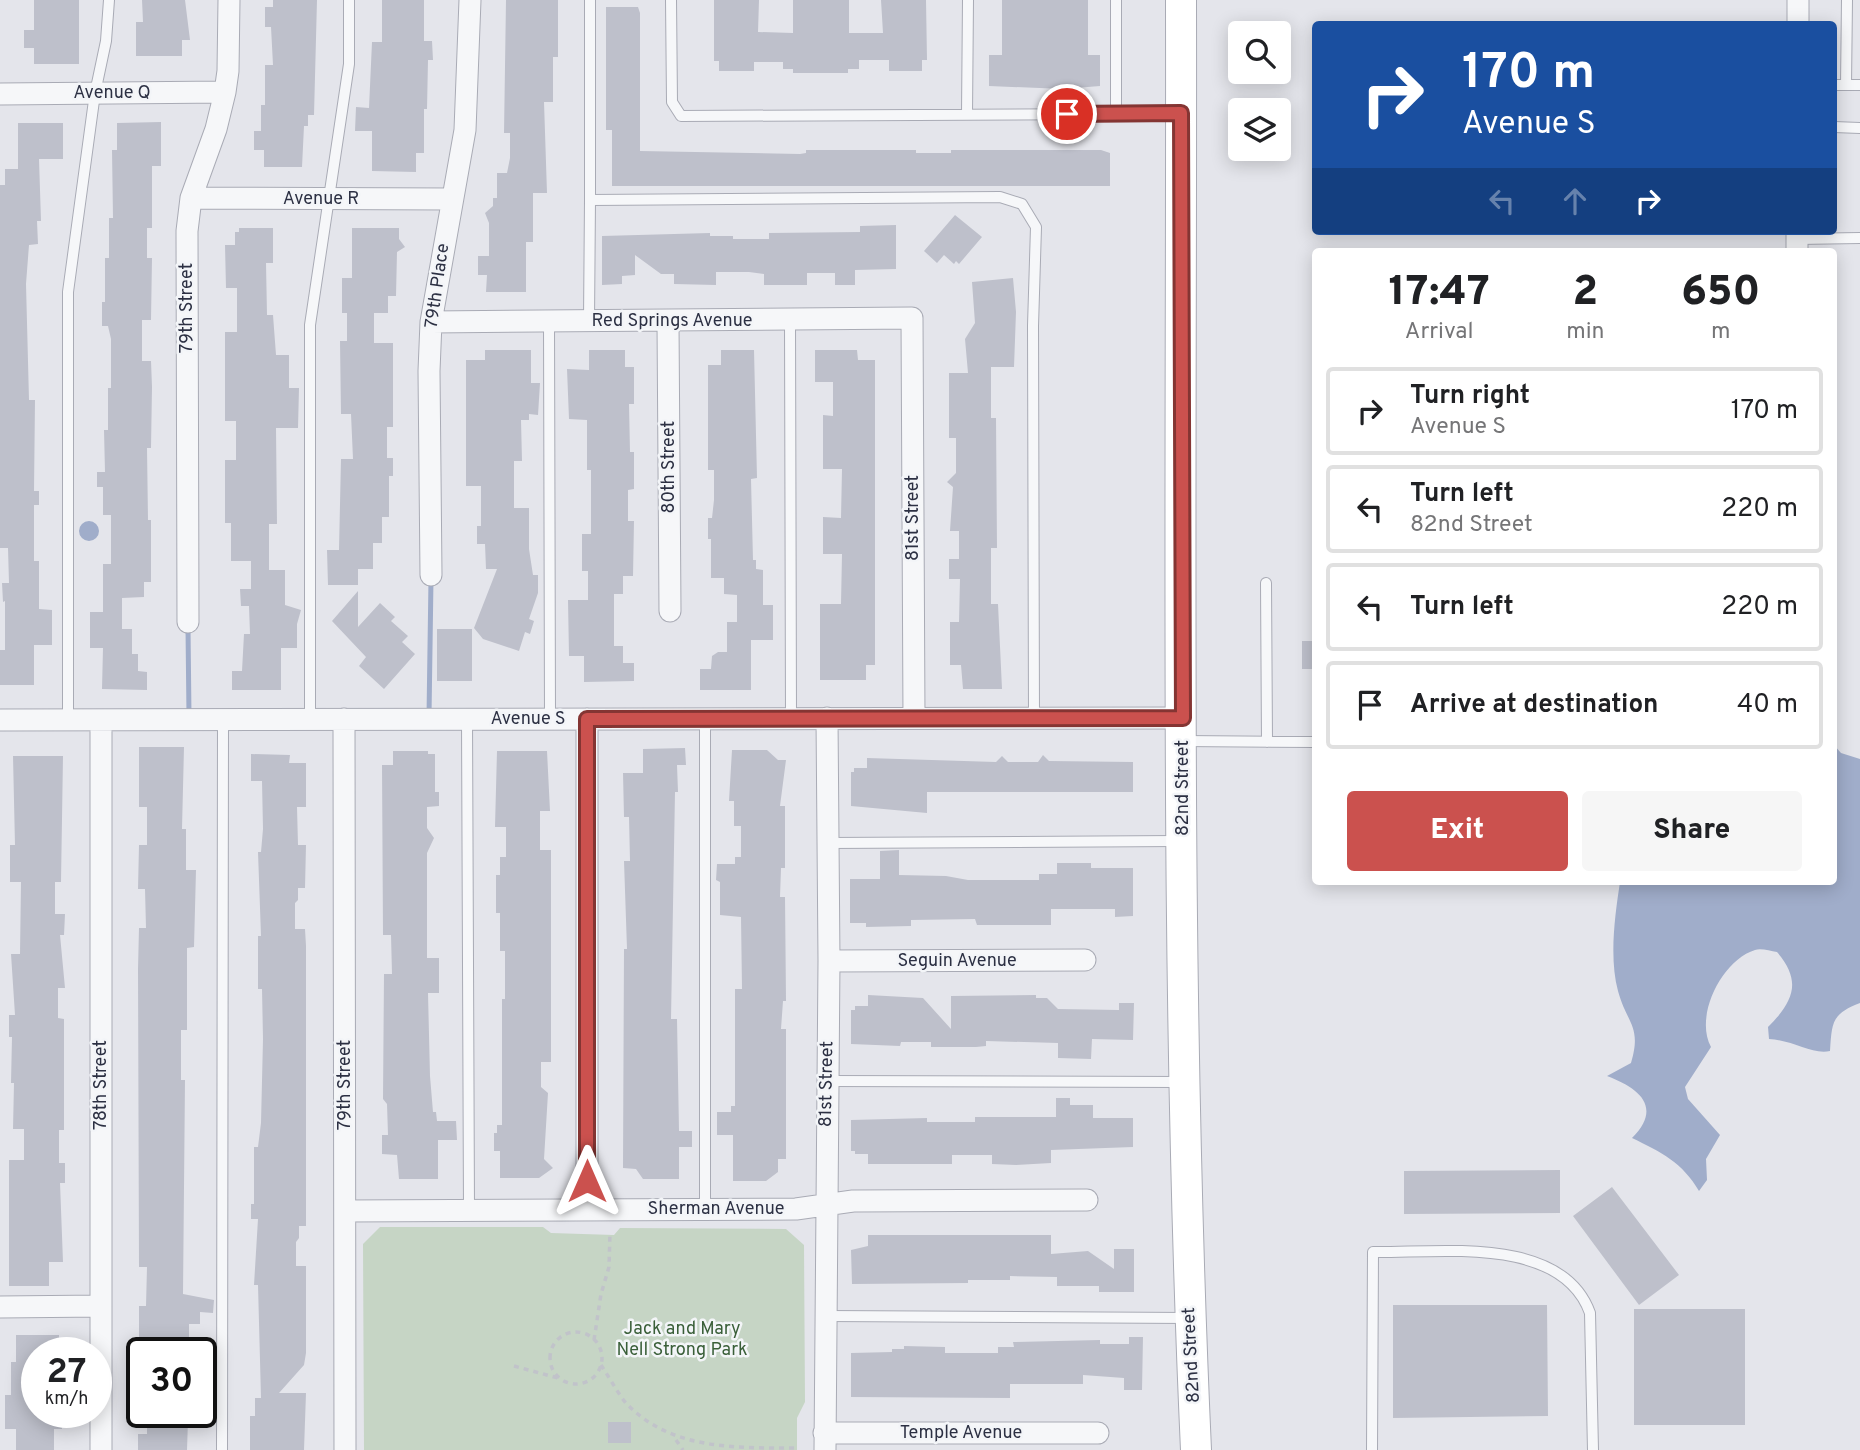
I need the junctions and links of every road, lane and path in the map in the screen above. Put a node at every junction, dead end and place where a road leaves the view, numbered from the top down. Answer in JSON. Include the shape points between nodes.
{"nodes":[{"id":1,"x":109,"y":0,"type":"edge"},
{"id":2,"x":229,"y":0,"type":"edge"},
{"id":3,"x":349,"y":0,"type":"edge"},
{"id":4,"x":470,"y":0,"type":"edge"},
{"id":5,"x":590,"y":0,"type":"edge"},
{"id":6,"x":671,"y":0,"type":"edge"},
{"id":7,"x":968,"y":0,"type":"edge"},
{"id":8,"x":1116,"y":0,"type":"edge"},
{"id":9,"x":1181,"y":0,"type":"edge"},
{"id":10,"x":1798,"y":0,"type":"edge"},
{"id":11,"x":1847,"y":0,"type":"edge"},
{"id":12,"x":1798,"y":21,"type":"edge"},
{"id":13,"x":1840,"y":85,"type":"edge"},
{"id":14,"x":1860,"y":85,"type":"edge"},
{"id":15,"x":225,"y":92,"type":"junction"},
{"id":16,"x":95,"y":93,"type":"junction"},
{"id":17,"x":0,"y":94,"type":"edge"},
{"id":18,"x":1181,"y":113,"type":"junction"},
{"id":19,"x":967,"y":114,"type":"junction"},
{"id":20,"x":1116,"y":114,"type":"junction"},
{"id":21,"x":1837,"y":127,"type":"edge"},
{"id":22,"x":1860,"y":128,"type":"edge"},
{"id":23,"x":191,"y":198,"type":"junction"},
{"id":24,"x":327,"y":199,"type":"junction"},
{"id":25,"x":452,"y":200,"type":"junction"},
{"id":26,"x":590,"y":200,"type":"junction"},
{"id":27,"x":1860,"y":238,"type":"edge"},
{"id":28,"x":1797,"y":241,"type":"edge"},
{"id":29,"x":912,"y":318,"type":"joint"},
{"id":30,"x":549,"y":321,"type":"junction"},
{"id":31,"x":589,"y":321,"type":"junction"},
{"id":32,"x":790,"y":321,"type":"junction"},
{"id":33,"x":431,"y":322,"type":"junction"},
{"id":34,"x":668,"y":322,"type":"junction"},
{"id":35,"x":431,"y":575,"type":"dead end"},
{"id":36,"x":1266,"y":583,"type":"dead end"},
{"id":37,"x":670,"y":611,"type":"dead end"},
{"id":38,"x":188,"y":622,"type":"dead end"},
{"id":39,"x":827,"y":718,"type":"junction"},
{"id":40,"x":914,"y":718,"type":"junction"},
{"id":41,"x":1034,"y":718,"type":"junction"},
{"id":42,"x":223,"y":719,"type":"junction"},
{"id":43,"x":310,"y":719,"type":"junction"},
{"id":44,"x":344,"y":719,"type":"junction"},
{"id":45,"x":467,"y":719,"type":"junction"},
{"id":46,"x":550,"y":719,"type":"junction"},
{"id":47,"x":587,"y":719,"type":"junction"},
{"id":48,"x":705,"y":719,"type":"junction"},
{"id":49,"x":791,"y":719,"type":"junction"},
{"id":50,"x":0,"y":720,"type":"edge"},
{"id":51,"x":68,"y":720,"type":"junction"},
{"id":52,"x":101,"y":720,"type":"junction"},
{"id":53,"x":1183,"y":729,"type":"junction"},
{"id":54,"x":1267,"y":742,"type":"junction"},
{"id":55,"x":1312,"y":742,"type":"edge"},
{"id":56,"x":1182,"y":841,"type":"junction"},
{"id":57,"x":828,"y":843,"type":"junction"},
{"id":58,"x":1085,"y":960,"type":"dead end"},
{"id":59,"x":829,"y":961,"type":"junction"},
{"id":60,"x":827,"y":1081,"type":"junction"},
{"id":61,"x":1183,"y":1082,"type":"junction"},
{"id":62,"x":1087,"y":1200,"type":"dead end"},
{"id":63,"x":825,"y":1205,"type":"junction"},
{"id":64,"x":587,"y":1208,"type":"junction"},
{"id":65,"x":469,"y":1209,"type":"junction"},
{"id":66,"x":705,"y":1209,"type":"junction"},
{"id":67,"x":345,"y":1210,"type":"junction"},
{"id":68,"x":610,"y":1233,"type":"dead end"},
{"id":69,"x":101,"y":1306,"type":"junction"},
{"id":70,"x":0,"y":1307,"type":"edge"},
{"id":71,"x":825,"y":1316,"type":"junction"},
{"id":72,"x":1190,"y":1318,"type":"junction"},
{"id":73,"x":594,"y":1340,"type":"junction"},
{"id":74,"x":601,"y":1365,"type":"junction"},
{"id":75,"x":514,"y":1366,"type":"dead end"},
{"id":76,"x":560,"y":1379,"type":"junction"},
{"id":77,"x":1098,"y":1433,"type":"dead end"},
{"id":78,"x":675,"y":1439,"type":"junction"},
{"id":79,"x":825,"y":1442,"type":"edge"},
{"id":80,"x":797,"y":1448,"type":"dead end"},
{"id":81,"x":725,"y":1449,"type":"edge"},
{"id":82,"x":101,"y":1450,"type":"edge"},
{"id":83,"x":222,"y":1450,"type":"edge"},
{"id":84,"x":345,"y":1450,"type":"edge"},
{"id":85,"x":683,"y":1450,"type":"edge"},
{"id":86,"x":1196,"y":1450,"type":"edge"},
{"id":87,"x":1372,"y":1450,"type":"edge"},
{"id":88,"x":1592,"y":1450,"type":"edge"}],
"edges":[{"from":1,"to":16,"type":"lane"},
{"from":2,"to":15,"type":"street","name":"79th Street"},
{"from":3,"to":24,"type":"lane","via":[[349,64]]},
{"from":4,"to":25,"type":"street","name":"79th Place","via":[[468,98]]},
{"from":5,"to":26,"type":"lane"},
{"from":6,"to":19,"type":"lane","via":[[672,102],[681,116]]},
{"from":7,"to":19,"type":"lane"},
{"from":8,"to":20,"type":"lane"},
{"from":9,"to":18,"type":"main road","name":"82nd Street"},
{"from":10,"to":12,"type":"street"},
{"from":11,"to":13,"type":"lane"},
{"from":13,"to":14,"type":"lane"},
{"from":15,"to":16,"type":"street","name":"Avenue Q"},
{"from":15,"to":23,"type":"street","name":"79th Street"},
{"from":16,"to":17,"type":"street","name":"Avenue Q"},
{"from":16,"to":51,"type":"lane","via":[[68,292]]},
{"from":18,"to":20,"type":"lane"},
{"from":18,"to":53,"type":"main road","name":"82nd Street"},
{"from":19,"to":20,"type":"lane"},
{"from":21,"to":22,"type":"lane"},
{"from":23,"to":24,"type":"street","name":"Avenue R"},
{"from":23,"to":38,"type":"street","name":"79th Street","via":[[187,231]]},
{"from":24,"to":25,"type":"street","name":"Avenue R"},
{"from":24,"to":43,"type":"lane","via":[[310,325]]},
{"from":25,"to":33,"type":"street","name":"79th Place"},
{"from":26,"to":31,"type":"lane"},
{"from":26,"to":41,"type":"lane","via":[[1000,197],[1022,204],[1036,227],[1038,245],[1033,326]]},
{"from":27,"to":28,"type":"lane"},
{"from":29,"to":32,"type":"street","name":"Red Springs Avenue"},
{"from":29,"to":40,"type":"street","name":"81st Street"},
{"from":30,"to":31,"type":"street","name":"Red Springs Avenue"},
{"from":30,"to":33,"type":"street","name":"Red Springs Avenue"},
{"from":30,"to":46,"type":"lane"},
{"from":31,"to":34,"type":"street","name":"Red Springs Avenue"},
{"from":32,"to":34,"type":"street","name":"Red Springs Avenue"},
{"from":32,"to":49,"type":"lane"},
{"from":33,"to":35,"type":"street","name":"79th Place"},
{"from":34,"to":37,"type":"street","name":"80th Street"},
{"from":36,"to":54,"type":"lane"},
{"from":39,"to":40,"type":"street","name":"Avenue S"},
{"from":39,"to":49,"type":"street","name":"Avenue S"},
{"from":39,"to":57,"type":"street","name":"81st Street"},
{"from":40,"to":41,"type":"street","name":"Avenue S"},
{"from":41,"to":53,"type":"street","name":"Avenue S"},
{"from":42,"to":43,"type":"street","name":"Avenue S"},
{"from":42,"to":52,"type":"street","name":"Avenue S"},
{"from":42,"to":83,"type":"lane"},
{"from":43,"to":44,"type":"street","name":"Avenue S"},
{"from":44,"to":45,"type":"street","name":"Avenue S"},
{"from":44,"to":67,"type":"street","name":"79th Street"},
{"from":45,"to":46,"type":"street","name":"Avenue S"},
{"from":45,"to":65,"type":"lane"},
{"from":46,"to":47,"type":"street","name":"Avenue S"},
{"from":47,"to":48,"type":"street","name":"Avenue S"},
{"from":47,"to":64,"type":"street"},
{"from":48,"to":49,"type":"street","name":"Avenue S"},
{"from":48,"to":66,"type":"lane"},
{"from":50,"to":51,"type":"street","name":"Avenue S"},
{"from":51,"to":52,"type":"street","name":"Avenue S"},
{"from":52,"to":69,"type":"street","name":"78th Street"},
{"from":53,"to":54,"type":"lane"},
{"from":53,"to":56,"type":"main road","name":"82nd Street"},
{"from":54,"to":55,"type":"lane"},
{"from":56,"to":57,"type":"lane"},
{"from":56,"to":61,"type":"main road","name":"82nd Street"},
{"from":57,"to":59,"type":"street","name":"81st Street"},
{"from":58,"to":59,"type":"street","name":"Seguin Avenue"},
{"from":59,"to":60,"type":"street","name":"81st Street"},
{"from":60,"to":61,"type":"lane"},
{"from":60,"to":63,"type":"street","name":"81st Street"},
{"from":61,"to":72,"type":"main road","name":"82nd Street"},
{"from":62,"to":63,"type":"street","name":"Sherman Avenue"},
{"from":63,"to":66,"type":"street","name":"Sherman Avenue"},
{"from":63,"to":71,"type":"street","name":"81st Street"},
{"from":64,"to":65,"type":"street","name":"Sherman Avenue"},
{"from":64,"to":66,"type":"street","name":"Sherman Avenue"},
{"from":65,"to":67,"type":"street","name":"Sherman Avenue"},
{"from":67,"to":84,"type":"street","name":"79th Street"},
{"from":68,"to":73,"type":"path","via":[[609,1268]]},
{"from":69,"to":70,"type":"street"},
{"from":69,"to":82,"type":"street","name":"78th Street"},
{"from":71,"to":72,"type":"lane"},
{"from":71,"to":79,"type":"street","name":"81st Street"},
{"from":72,"to":86,"type":"main road","name":"82nd Street"},
{"from":73,"to":74,"type":"path"},
{"from":73,"to":76,"type":"path","via":[[578,1332],[556,1342],[550,1357]]},
{"from":74,"to":76,"type":"path","via":[[587,1382],[569,1384]]},
{"from":74,"to":78,"type":"path","via":[[635,1412]]},
{"from":75,"to":76,"type":"path"},
{"from":77,"to":79,"type":"street","name":"Temple Avenue"},
{"from":78,"to":81,"type":"path"},
{"from":78,"to":85,"type":"path"},
{"from":80,"to":81,"type":"path"},
{"from":87,"to":88,"type":"lane","via":[[1373,1252],[1516,1256],[1556,1270],[1585,1298],[1590,1313]]}]}
